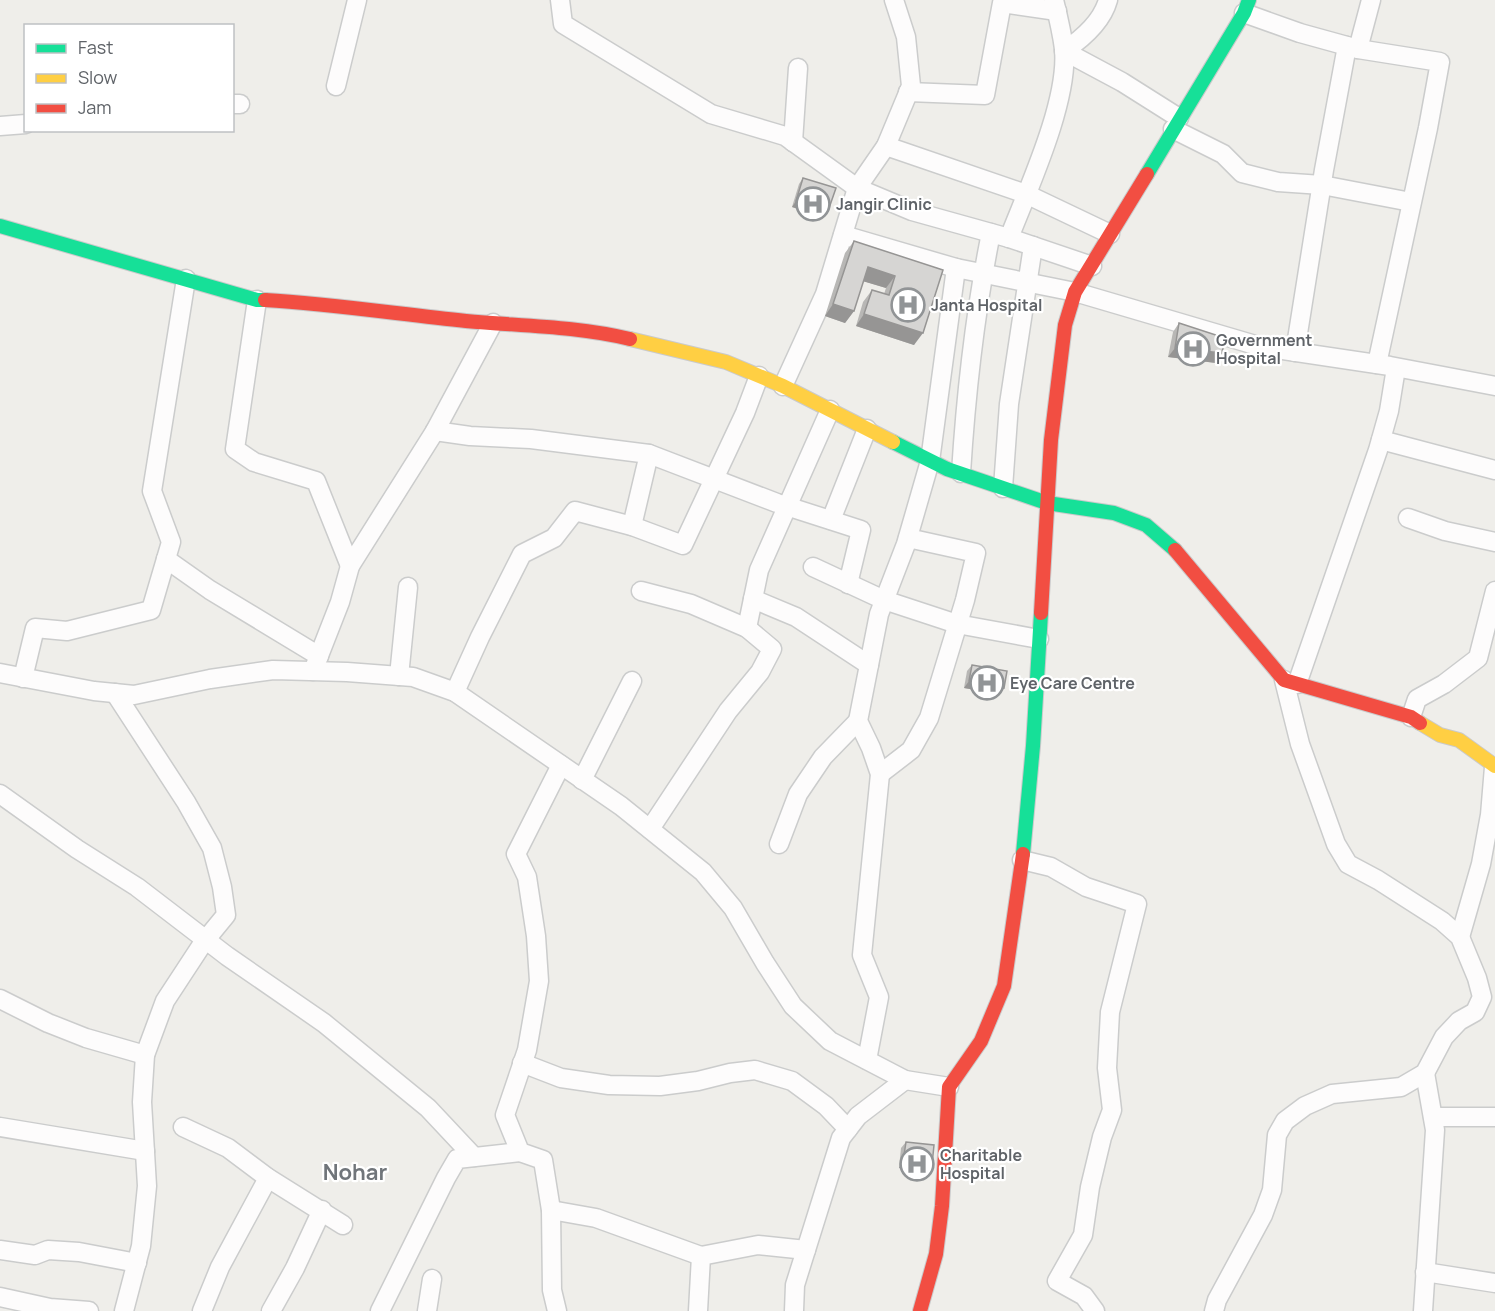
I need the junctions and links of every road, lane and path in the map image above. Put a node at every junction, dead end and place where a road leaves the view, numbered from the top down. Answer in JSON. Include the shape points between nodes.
{"nodes":[{"id":1,"x":357,"y":0,"type":"edge"},
{"id":2,"x":560,"y":0,"type":"edge"},
{"id":3,"x":894,"y":0,"type":"edge"},
{"id":4,"x":1108,"y":0,"type":"edge"},
{"id":5,"x":1371,"y":0,"type":"edge"},
{"id":6,"x":1055,"y":6,"type":"edge"},
{"id":7,"x":1247,"y":6,"type":"edge"},
{"id":8,"x":1353,"y":47,"type":"junction"},
{"id":9,"x":1064,"y":51,"type":"junction"},
{"id":10,"x":798,"y":68,"type":"dead end"},
{"id":11,"x":336,"y":86,"type":"dead end"},
{"id":12,"x":908,"y":92,"type":"junction"},
{"id":13,"x":1176,"y":123,"type":"junction"},
{"id":14,"x":24,"y":124,"type":"edge"},
{"id":15,"x":0,"y":126,"type":"edge"},
{"id":16,"x":793,"y":142,"type":"junction"},
{"id":17,"x":886,"y":146,"type":"junction"},
{"id":18,"x":1322,"y":185,"type":"junction"},
{"id":19,"x":857,"y":188,"type":"junction"},
{"id":20,"x":1026,"y":194,"type":"junction"},
{"id":21,"x":1411,"y":202,"type":"junction"},
{"id":22,"x":0,"y":226,"type":"edge"},
{"id":23,"x":991,"y":233,"type":"junction"},
{"id":24,"x":1110,"y":234,"type":"junction"},
{"id":25,"x":843,"y":235,"type":"junction"},
{"id":26,"x":1009,"y":238,"type":"junction"},
{"id":27,"x":1033,"y":246,"type":"junction"},
{"id":28,"x":1092,"y":266,"type":"junction"},
{"id":29,"x":956,"y":268,"type":"junction"},
{"id":30,"x":983,"y":273,"type":"junction"},
{"id":31,"x":186,"y":279,"type":"junction"},
{"id":32,"x":1028,"y":282,"type":"junction"},
{"id":33,"x":1075,"y":292,"type":"junction"},
{"id":34,"x":257,"y":300,"type":"junction"},
{"id":35,"x":493,"y":323,"type":"junction"},
{"id":36,"x":1295,"y":352,"type":"junction"},
{"id":37,"x":1377,"y":364,"type":"junction"},
{"id":38,"x":1396,"y":368,"type":"junction"},
{"id":39,"x":759,"y":375,"type":"junction"},
{"id":40,"x":783,"y":386,"type":"junction"},
{"id":41,"x":1495,"y":386,"type":"edge"},
{"id":42,"x":830,"y":410,"type":"junction"},
{"id":43,"x":867,"y":429,"type":"junction"},
{"id":44,"x":435,"y":431,"type":"junction"},
{"id":45,"x":1381,"y":441,"type":"junction"},
{"id":46,"x":649,"y":454,"type":"junction"},
{"id":47,"x":930,"y":460,"type":"junction"},
{"id":48,"x":1495,"y":470,"type":"edge"},
{"id":49,"x":961,"y":473,"type":"junction"},
{"id":50,"x":715,"y":479,"type":"junction"},
{"id":51,"x":1003,"y":488,"type":"junction"},
{"id":52,"x":1047,"y":502,"type":"junction"},
{"id":53,"x":788,"y":507,"type":"junction"},
{"id":54,"x":1408,"y":518,"type":"dead end"},
{"id":55,"x":831,"y":520,"type":"junction"},
{"id":56,"x":632,"y":526,"type":"junction"},
{"id":57,"x":908,"y":538,"type":"junction"},
{"id":58,"x":1495,"y":542,"type":"edge"},
{"id":59,"x":166,"y":559,"type":"junction"},
{"id":60,"x":350,"y":566,"type":"junction"},
{"id":61,"x":813,"y":567,"type":"dead end"},
{"id":62,"x":848,"y":584,"type":"junction"},
{"id":63,"x":408,"y":587,"type":"dead end"},
{"id":64,"x":641,"y":591,"type":"dead end"},
{"id":65,"x":1495,"y":591,"type":"edge"},
{"id":66,"x":753,"y":599,"type":"junction"},
{"id":67,"x":884,"y":600,"type":"junction"},
{"id":68,"x":957,"y":624,"type":"junction"},
{"id":69,"x":747,"y":628,"type":"junction"},
{"id":70,"x":1039,"y":639,"type":"junction"},
{"id":71,"x":316,"y":663,"type":"junction"},
{"id":72,"x":869,"y":665,"type":"junction"},
{"id":73,"x":0,"y":673,"type":"edge"},
{"id":74,"x":399,"y":676,"type":"junction"},
{"id":75,"x":23,"y":678,"type":"junction"},
{"id":76,"x":632,"y":681,"type":"dead end"},
{"id":77,"x":1290,"y":682,"type":"junction"},
{"id":78,"x":455,"y":692,"type":"junction"},
{"id":79,"x":115,"y":693,"type":"junction"},
{"id":80,"x":1411,"y":717,"type":"junction"},
{"id":81,"x":858,"y":721,"type":"junction"},
{"id":82,"x":561,"y":765,"type":"junction"},
{"id":83,"x":1494,"y":766,"type":"edge"},
{"id":84,"x":880,"y":774,"type":"junction"},
{"id":85,"x":582,"y":780,"type":"junction"},
{"id":86,"x":0,"y":794,"type":"edge"},
{"id":87,"x":650,"y":829,"type":"junction"},
{"id":88,"x":779,"y":844,"type":"dead end"},
{"id":89,"x":1022,"y":860,"type":"junction"},
{"id":90,"x":1461,"y":937,"type":"junction"},
{"id":91,"x":206,"y":939,"type":"junction"},
{"id":92,"x":1488,"y":998,"type":"edge"},
{"id":93,"x":0,"y":999,"type":"edge"},
{"id":94,"x":145,"y":1055,"type":"junction"},
{"id":95,"x":867,"y":1060,"type":"junction"},
{"id":96,"x":522,"y":1063,"type":"junction"},
{"id":97,"x":1425,"y":1073,"type":"junction"},
{"id":98,"x":905,"y":1080,"type":"junction"},
{"id":99,"x":949,"y":1087,"type":"junction"},
{"id":100,"x":1433,"y":1117,"type":"junction"},
{"id":101,"x":1495,"y":1117,"type":"edge"},
{"id":102,"x":0,"y":1127,"type":"edge"},
{"id":103,"x":183,"y":1127,"type":"dead end"},
{"id":104,"x":848,"y":1129,"type":"junction"},
{"id":105,"x":145,"y":1151,"type":"junction"},
{"id":106,"x":520,"y":1152,"type":"junction"},
{"id":107,"x":474,"y":1157,"type":"junction"},
{"id":108,"x":268,"y":1178,"type":"junction"},
{"id":109,"x":322,"y":1210,"type":"junction"},
{"id":110,"x":551,"y":1210,"type":"junction"},
{"id":111,"x":343,"y":1225,"type":"dead end"},
{"id":112,"x":0,"y":1250,"type":"edge"},
{"id":113,"x":806,"y":1250,"type":"junction"},
{"id":114,"x":701,"y":1256,"type":"junction"},
{"id":115,"x":137,"y":1263,"type":"junction"},
{"id":116,"x":1425,"y":1272,"type":"junction"},
{"id":117,"x":432,"y":1280,"type":"dead end"},
{"id":118,"x":1495,"y":1283,"type":"edge"},
{"id":119,"x":0,"y":1297,"type":"edge"},
{"id":120,"x":89,"y":1311,"type":"edge"},
{"id":121,"x":124,"y":1311,"type":"edge"},
{"id":122,"x":202,"y":1311,"type":"edge"},
{"id":123,"x":271,"y":1311,"type":"edge"},
{"id":124,"x":380,"y":1311,"type":"edge"},
{"id":125,"x":427,"y":1311,"type":"edge"},
{"id":126,"x":557,"y":1311,"type":"edge"},
{"id":127,"x":698,"y":1311,"type":"edge"},
{"id":128,"x":794,"y":1311,"type":"edge"},
{"id":129,"x":920,"y":1311,"type":"edge"},
{"id":130,"x":1095,"y":1311,"type":"edge"},
{"id":131,"x":1215,"y":1311,"type":"edge"},
{"id":132,"x":1423,"y":1311,"type":"edge"}],
"edges":[{"from":1,"to":11,"type":"street"},
{"from":2,"to":16,"type":"street","via":[[563,24],[711,114]]},
{"from":3,"to":12,"type":"street","via":[[906,37],[911,86]]},
{"from":4,"to":9,"type":"street","via":[[1106,10],[1083,38]]},
{"from":5,"to":8,"type":"street"},
{"from":6,"to":9,"type":"street"},
{"from":6,"to":12,"type":"street","via":[[1002,3],[985,95]]},
{"from":7,"to":8,"type":"street","via":[[1300,33]]},
{"from":7,"to":13,"type":"street"},
{"from":8,"to":18,"type":"street"},
{"from":8,"to":21,"type":"street","via":[[1440,62]]},
{"from":9,"to":13,"type":"street","via":[[1122,82]]},
{"from":9,"to":20,"type":"street","via":[[1061,89]]},
{"from":10,"to":16,"type":"street"},
{"from":12,"to":17,"type":"street"},
{"from":13,"to":18,"type":"street","via":[[1223,154],[1242,173],[1278,182]]},
{"from":13,"to":24,"type":"street"},
{"from":14,"to":15,"type":"street"},
{"from":16,"to":19,"type":"street"},
{"from":17,"to":19,"type":"street"},
{"from":17,"to":20,"type":"street"},
{"from":18,"to":21,"type":"street"},
{"from":18,"to":36,"type":"street"},
{"from":19,"to":23,"type":"street","via":[[912,211]]},
{"from":19,"to":25,"type":"street"},
{"from":20,"to":24,"type":"street"},
{"from":20,"to":26,"type":"street"},
{"from":21,"to":37,"type":"street"},
{"from":22,"to":31,"type":"street"},
{"from":23,"to":26,"type":"street"},
{"from":23,"to":30,"type":"street"},
{"from":24,"to":28,"type":"street"},
{"from":25,"to":29,"type":"street"},
{"from":25,"to":40,"type":"street","via":[[825,294]]},
{"from":26,"to":27,"type":"street"},
{"from":27,"to":28,"type":"street"},
{"from":27,"to":32,"type":"street"},
{"from":28,"to":33,"type":"street"},
{"from":29,"to":30,"type":"street"},
{"from":29,"to":47,"type":"street"},
{"from":30,"to":32,"type":"street"},
{"from":30,"to":49,"type":"street","via":[[965,408]]},
{"from":31,"to":34,"type":"street"},
{"from":31,"to":59,"type":"street","via":[[152,491],[171,542]]},
{"from":32,"to":33,"type":"street"},
{"from":32,"to":51,"type":"street","via":[[1009,404]]},
{"from":33,"to":36,"type":"street","via":[[1262,347]]},
{"from":33,"to":52,"type":"street","via":[[1065,325]]},
{"from":34,"to":35,"type":"street","via":[[321,303]]},
{"from":34,"to":60,"type":"street","via":[[235,449],[254,462],[316,481]]},
{"from":35,"to":39,"type":"street","via":[[554,327],[621,338],[726,362]]},
{"from":35,"to":44,"type":"street"},
{"from":36,"to":37,"type":"street"},
{"from":37,"to":38,"type":"street"},
{"from":38,"to":41,"type":"street"},
{"from":38,"to":45,"type":"street"},
{"from":39,"to":40,"type":"street"},
{"from":39,"to":50,"type":"street"},
{"from":40,"to":42,"type":"street"},
{"from":42,"to":43,"type":"street"},
{"from":42,"to":53,"type":"street"},
{"from":43,"to":47,"type":"street"},
{"from":43,"to":55,"type":"street"},
{"from":44,"to":46,"type":"street"},
{"from":44,"to":60,"type":"street"},
{"from":45,"to":48,"type":"street"},
{"from":45,"to":77,"type":"street"},
{"from":46,"to":50,"type":"street"},
{"from":46,"to":56,"type":"street"},
{"from":47,"to":49,"type":"street"},
{"from":47,"to":57,"type":"street"},
{"from":49,"to":51,"type":"street"},
{"from":50,"to":53,"type":"street"},
{"from":50,"to":56,"type":"street","via":[[683,545]]},
{"from":51,"to":52,"type":"street"},
{"from":52,"to":70,"type":"street"},
{"from":52,"to":77,"type":"street","via":[[1114,513],[1146,525],[1170,545]]},
{"from":53,"to":55,"type":"street"},
{"from":53,"to":66,"type":"street","via":[[759,570]]},
{"from":54,"to":58,"type":"street"},
{"from":55,"to":62,"type":"street","via":[[861,530]]},
{"from":56,"to":78,"type":"street","via":[[575,511],[554,538],[522,554]]},
{"from":57,"to":67,"type":"street"},
{"from":57,"to":68,"type":"street","via":[[976,552]]},
{"from":59,"to":71,"type":"street"},
{"from":59,"to":75,"type":"street","via":[[151,610],[67,631],[35,628]]},
{"from":60,"to":71,"type":"street"},
{"from":61,"to":62,"type":"street"},
{"from":62,"to":67,"type":"street"},
{"from":63,"to":74,"type":"street"},
{"from":64,"to":69,"type":"street","via":[[691,604]]},
{"from":65,"to":80,"type":"street","via":[[1478,658],[1417,699]]},
{"from":66,"to":69,"type":"street"},
{"from":66,"to":72,"type":"street","via":[[796,617]]},
{"from":67,"to":68,"type":"street"},
{"from":67,"to":72,"type":"street"},
{"from":68,"to":70,"type":"street"},
{"from":68,"to":84,"type":"street","via":[[929,718],[911,750]]},
{"from":69,"to":87,"type":"street","via":[[772,649]]},
{"from":70,"to":89,"type":"street"},
{"from":71,"to":74,"type":"street"},
{"from":71,"to":79,"type":"street","via":[[134,695]]},
{"from":72,"to":81,"type":"street"},
{"from":73,"to":75,"type":"street"},
{"from":74,"to":78,"type":"street"},
{"from":75,"to":79,"type":"street"},
{"from":76,"to":85,"type":"street"},
{"from":77,"to":80,"type":"street"},
{"from":77,"to":90,"type":"street","via":[[1300,744],[1336,844],[1348,864],[1433,915]]},
{"from":78,"to":82,"type":"street"},
{"from":79,"to":91,"type":"street","via":[[212,848],[226,915]]},
{"from":80,"to":83,"type":"street","via":[[1440,735],[1459,740]]},
{"from":81,"to":84,"type":"street"},
{"from":81,"to":88,"type":"street","via":[[823,757],[798,795]]},
{"from":82,"to":85,"type":"street"},
{"from":82,"to":96,"type":"street","via":[[516,854],[527,877],[539,981]]},
{"from":83,"to":90,"type":"street","via":[[1491,815]]},
{"from":84,"to":95,"type":"street","via":[[862,956],[879,997]]},
{"from":85,"to":87,"type":"street"},
{"from":86,"to":91,"type":"street"},
{"from":87,"to":95,"type":"street","via":[[703,872],[733,908],[794,1006],[830,1041]]},
{"from":89,"to":99,"type":"street","via":[[1004,986],[981,1041]]},
{"from":89,"to":130,"type":"street","via":[[1051,867],[1086,887],[1137,904],[1110,1012],[1107,1068],[1112,1110],[1090,1187],[1083,1235],[1057,1281],[1084,1296]]},
{"from":90,"to":92,"type":"street"},
{"from":91,"to":94,"type":"street","via":[[165,1001]]},
{"from":91,"to":107,"type":"street","via":[[324,1023],[428,1108]]},
{"from":92,"to":97,"type":"street","via":[[1444,1037]]},
{"from":93,"to":94,"type":"street","via":[[86,1038]]},
{"from":94,"to":105,"type":"street"},
{"from":95,"to":98,"type":"street"},
{"from":96,"to":104,"type":"street","via":[[561,1078],[660,1086],[755,1070],[792,1081],[826,1106]]},
{"from":96,"to":106,"type":"street","via":[[505,1114]]},
{"from":97,"to":100,"type":"street"},
{"from":97,"to":131,"type":"street","via":[[1401,1087],[1332,1094],[1285,1120],[1277,1135],[1272,1190],[1263,1215],[1217,1300]]},
{"from":98,"to":99,"type":"street"},
{"from":98,"to":104,"type":"street","via":[[858,1116]]},
{"from":99,"to":129,"type":"street","via":[[936,1254]]},
{"from":100,"to":101,"type":"street"},
{"from":100,"to":116,"type":"street"},
{"from":102,"to":105,"type":"street"},
{"from":103,"to":108,"type":"street","via":[[228,1148]]},
{"from":104,"to":113,"type":"street","via":[[841,1138]]},
{"from":105,"to":115,"type":"street","via":[[147,1186]]},
{"from":106,"to":107,"type":"street"},
{"from":106,"to":110,"type":"street","via":[[543,1160]]},
{"from":107,"to":124,"type":"street","via":[[457,1159]]},
{"from":108,"to":109,"type":"street"},
{"from":108,"to":122,"type":"street","via":[[220,1267]]},
{"from":109,"to":111,"type":"street"},
{"from":109,"to":123,"type":"street"},
{"from":110,"to":114,"type":"street","via":[[596,1218]]},
{"from":110,"to":126,"type":"street","via":[[552,1290]]},
{"from":112,"to":115,"type":"street","via":[[35,1255],[48,1250],[80,1252]]},
{"from":113,"to":114,"type":"street","via":[[758,1245]]},
{"from":113,"to":128,"type":"street","via":[[795,1285]]},
{"from":114,"to":127,"type":"street"},
{"from":115,"to":121,"type":"street"},
{"from":116,"to":118,"type":"street"},
{"from":116,"to":132,"type":"street"},
{"from":117,"to":125,"type":"street"},
{"from":119,"to":120,"type":"street","via":[[50,1308]]}]}
